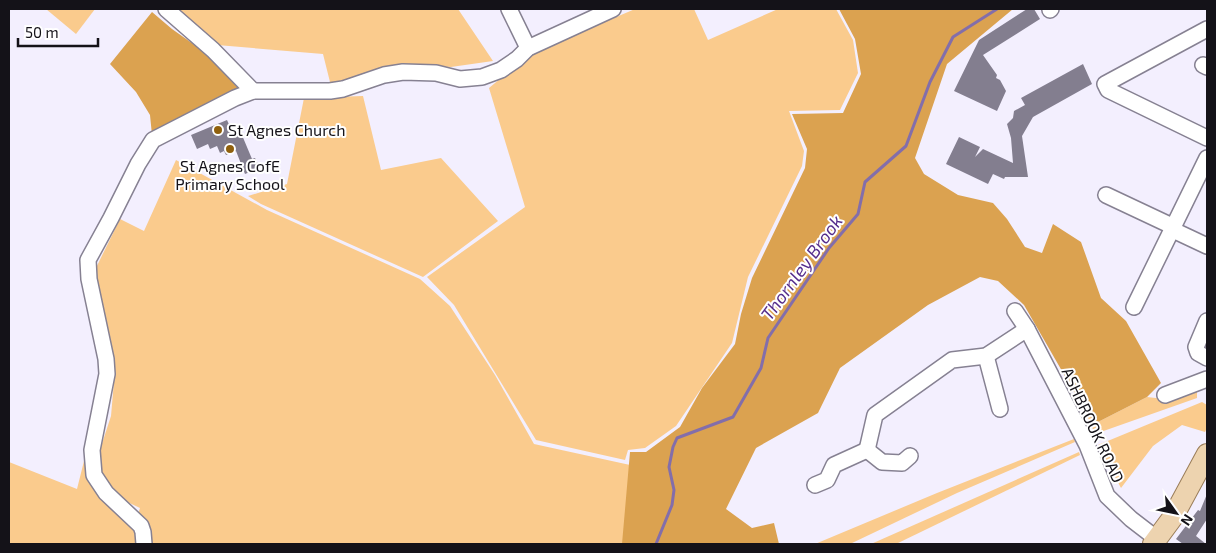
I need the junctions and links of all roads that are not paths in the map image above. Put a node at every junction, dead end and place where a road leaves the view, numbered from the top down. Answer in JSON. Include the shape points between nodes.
{"nodes":[{"id":1,"x":166,"y":9,"type":"edge"},
{"id":2,"x":509,"y":9,"type":"edge"},
{"id":3,"x":603,"y":11,"type":"edge"},
{"id":4,"x":1207,"y":29,"type":"edge"},
{"id":5,"x":528,"y":48,"type":"junction"},
{"id":6,"x":253,"y":91,"type":"junction"},
{"id":7,"x":1207,"y":138,"type":"edge"},
{"id":8,"x":1207,"y":158,"type":"edge"},
{"id":9,"x":1106,"y":195,"type":"dead end"},
{"id":10,"x":1173,"y":228,"type":"junction"},
{"id":11,"x":1207,"y":246,"type":"edge"},
{"id":12,"x":1134,"y":307,"type":"dead end"},
{"id":13,"x":1015,"y":311,"type":"dead end"},
{"id":14,"x":1207,"y":321,"type":"edge"},
{"id":15,"x":1027,"y":329,"type":"junction"},
{"id":16,"x":986,"y":356,"type":"junction"},
{"id":17,"x":1207,"y":358,"type":"edge"},
{"id":18,"x":1207,"y":379,"type":"edge"},
{"id":19,"x":1165,"y":394,"type":"dead end"},
{"id":20,"x":1000,"y":409,"type":"dead end"},
{"id":21,"x":867,"y":450,"type":"junction"},
{"id":22,"x":1207,"y":454,"type":"edge"},
{"id":23,"x":910,"y":456,"type":"dead end"},
{"id":24,"x":815,"y":485,"type":"dead end"},
{"id":25,"x":1155,"y":542,"type":"edge"},
{"id":26,"x":144,"y":544,"type":"edge"}],
"edges":[{"from":1,"to":6,"type":"street"},
{"from":2,"to":5,"type":"street"},
{"from":3,"to":5,"type":"street"},
{"from":4,"to":7,"type":"street","via":[[1105,84],[1108,90]]},
{"from":5,"to":6,"type":"street","via":[[517,59],[482,77],[460,79],[436,73],[403,72],[336,90]]},
{"from":6,"to":26,"type":"street","via":[[153,140],[88,260],[107,374],[92,450],[94,475],[106,493],[141,526]]},
{"from":8,"to":10,"type":"street"},
{"from":9,"to":10,"type":"street"},
{"from":10,"to":11,"type":"street"},
{"from":10,"to":12,"type":"street"},
{"from":13,"to":15,"type":"street","name":"ASHBROOK ROAD"},
{"from":14,"to":17,"type":"street","via":[[1196,347],[1198,353]]},
{"from":15,"to":16,"type":"street"},
{"from":15,"to":25,"type":"street","name":"ASHBROOK ROAD","via":[[1087,445],[1108,496]]},
{"from":16,"to":20,"type":"street"},
{"from":16,"to":21,"type":"street","via":[[952,360],[875,415]]},
{"from":18,"to":19,"type":"street"},
{"from":21,"to":23,"type":"street","via":[[882,462],[902,463]]},
{"from":21,"to":24,"type":"street","via":[[834,465],[827,480]]},
{"from":22,"to":25,"type":"main road","via":[[1181,504]]}]}
